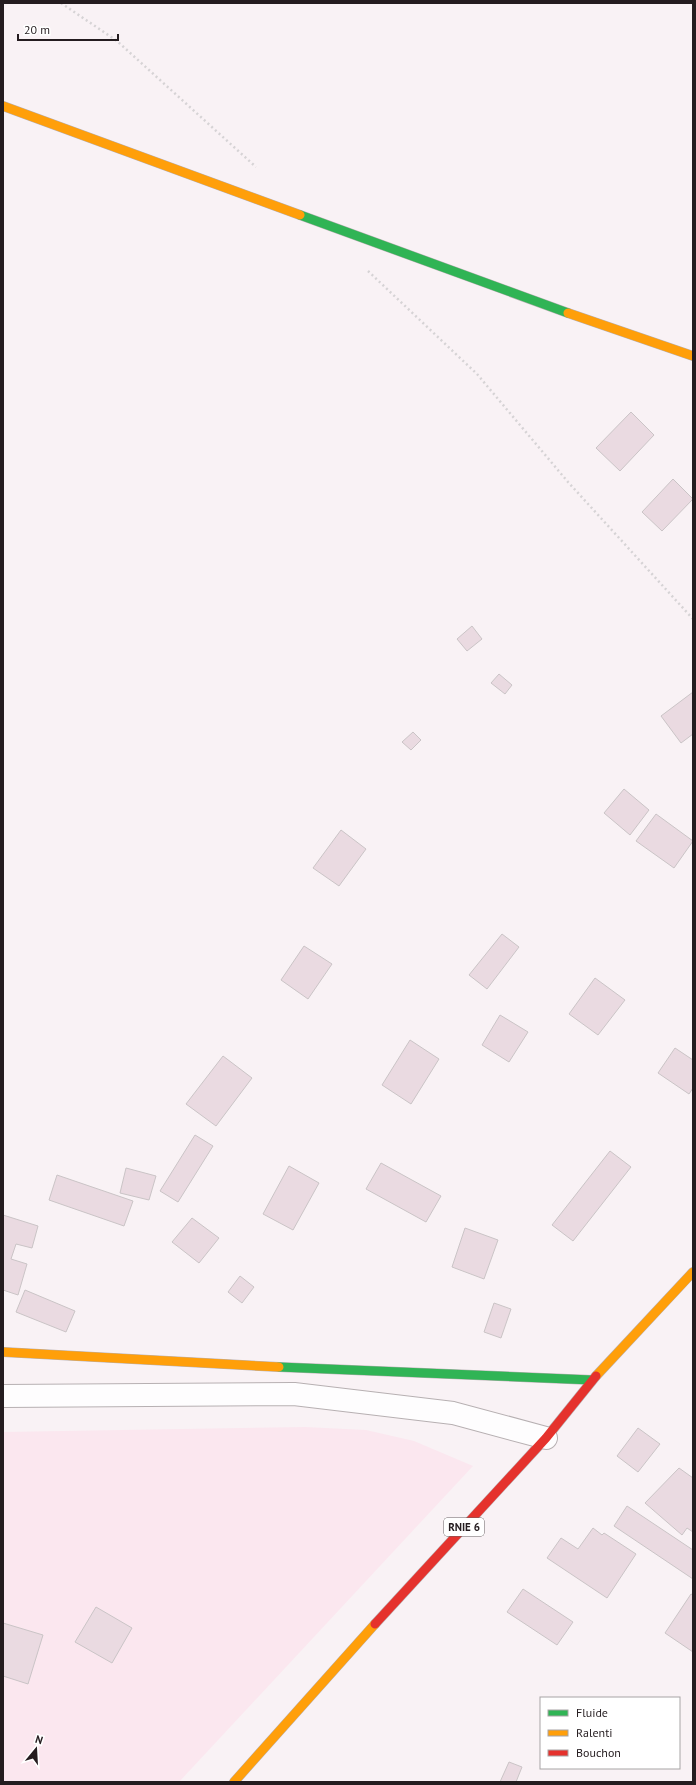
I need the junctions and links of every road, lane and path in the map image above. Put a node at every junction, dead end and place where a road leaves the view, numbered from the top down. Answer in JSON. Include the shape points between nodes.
{"nodes":[{"id":1,"x":61,"y":3,"type":"edge"},
{"id":2,"x":3,"y":106,"type":"edge"},
{"id":3,"x":259,"y":169,"type":"dead end"},
{"id":4,"x":367,"y":270,"type":"dead end"},
{"id":5,"x":693,"y":356,"type":"edge"},
{"id":6,"x":693,"y":619,"type":"edge"},
{"id":7,"x":693,"y":1272,"type":"edge"},
{"id":8,"x":3,"y":1352,"type":"edge"},
{"id":9,"x":592,"y":1380,"type":"junction"},
{"id":10,"x":3,"y":1396,"type":"edge"},
{"id":11,"x":546,"y":1438,"type":"junction"},
{"id":12,"x":234,"y":1782,"type":"edge"}],
"edges":[{"from":1,"to":3,"type":"path","via":[[117,41]]},
{"from":2,"to":5,"type":"street","via":[[582,318]]},
{"from":4,"to":6,"type":"path","via":[[477,374],[568,482]]},
{"from":7,"to":9,"type":"street","number":"RNIE 6"},
{"from":8,"to":9,"type":"street","via":[[249,1366]]},
{"from":9,"to":11,"type":"street","number":"RNIE 6"},
{"from":10,"to":11,"type":"street","via":[[294,1394],[453,1413]]},
{"from":11,"to":12,"type":"street","number":"RNIE 6"}]}
